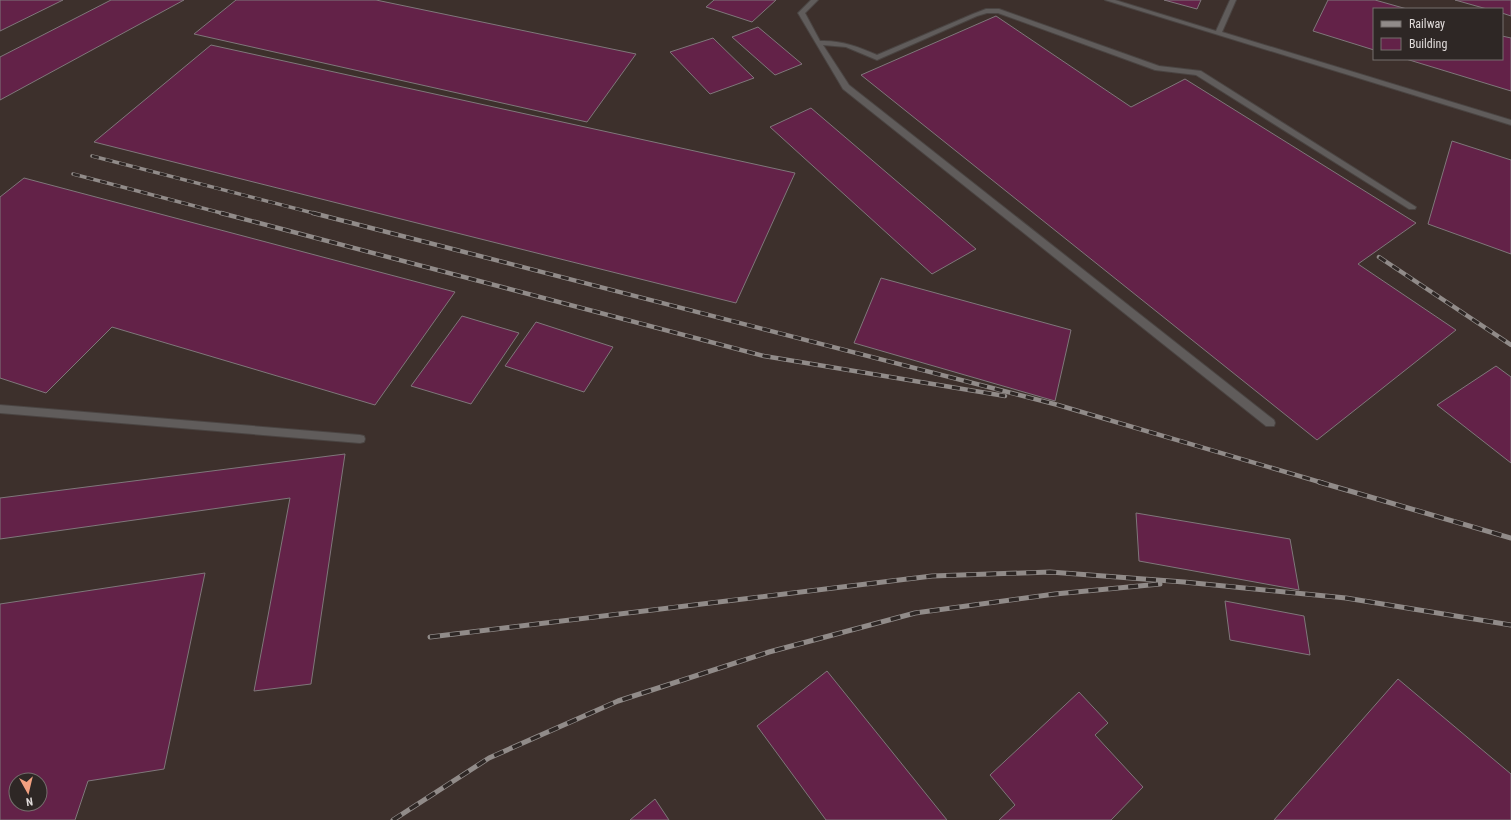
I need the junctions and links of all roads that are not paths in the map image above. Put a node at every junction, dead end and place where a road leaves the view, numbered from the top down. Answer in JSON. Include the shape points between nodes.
{"nodes":[{"id":1,"x":815,"y":0,"type":"edge"},
{"id":2,"x":1108,"y":0,"type":"edge"},
{"id":3,"x":1233,"y":0,"type":"edge"},
{"id":4,"x":1218,"y":34,"type":"junction"},
{"id":5,"x":818,"y":43,"type":"junction"},
{"id":6,"x":1511,"y":123,"type":"edge"},
{"id":7,"x":1412,"y":207,"type":"dead end"},
{"id":8,"x":0,"y":409,"type":"edge"},
{"id":9,"x":1270,"y":423,"type":"dead end"},
{"id":10,"x":360,"y":439,"type":"dead end"}],
"edges":[{"from":1,"to":5,"type":"lane","via":[[801,13]]},
{"from":2,"to":4,"type":"lane"},
{"from":3,"to":4,"type":"lane"},
{"from":4,"to":6,"type":"lane"},
{"from":5,"to":7,"type":"lane","via":[[834,42],[858,48],[877,58],[975,15],[986,11],[999,11],[1158,68],[1198,73]]},
{"from":5,"to":9,"type":"lane","via":[[846,87]]},
{"from":8,"to":10,"type":"lane"}]}
